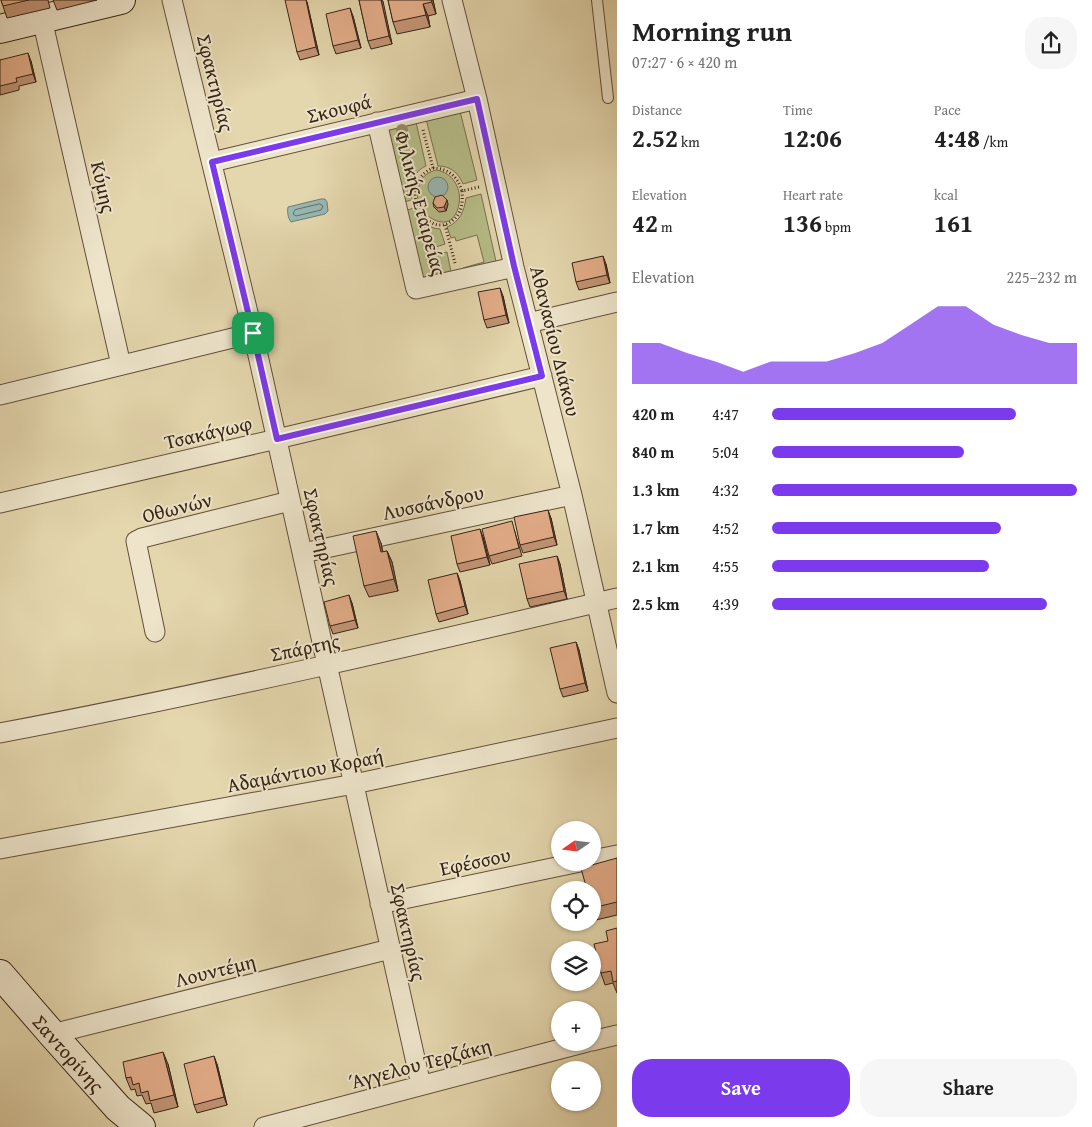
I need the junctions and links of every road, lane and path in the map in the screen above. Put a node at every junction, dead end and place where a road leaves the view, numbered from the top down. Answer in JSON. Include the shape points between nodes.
{"nodes":[{"id":1,"x":121,"y":0,"type":"edge"},
{"id":2,"x":172,"y":0,"type":"edge"},
{"id":3,"x":452,"y":0,"type":"edge"},
{"id":4,"x":597,"y":0,"type":"edge"},
{"id":5,"x":42,"y":19,"type":"junction"},
{"id":6,"x":0,"y":29,"type":"edge"},
{"id":7,"x":608,"y":98,"type":"dead end"},
{"id":8,"x":477,"y":99,"type":"junction"},
{"id":9,"x":419,"y":112,"type":"junction"},
{"id":10,"x":377,"y":122,"type":"junction"},
{"id":11,"x":212,"y":162,"type":"junction"},
{"id":12,"x":433,"y":168,"type":"junction"},
{"id":13,"x":496,"y":183,"type":"junction"},
{"id":14,"x":462,"y":191,"type":"junction"},
{"id":15,"x":445,"y":225,"type":"junction"},
{"id":16,"x":514,"y":266,"type":"junction"},
{"id":17,"x":459,"y":279,"type":"junction"},
{"id":18,"x":617,"y":302,"type":"edge"},
{"id":19,"x":528,"y":323,"type":"junction"},
{"id":20,"x":253,"y":333,"type":"junction"},
{"id":21,"x":121,"y":364,"type":"junction"},
{"id":22,"x":542,"y":376,"type":"junction"},
{"id":23,"x":0,"y":394,"type":"edge"},
{"id":24,"x":277,"y":439,"type":"junction"},
{"id":25,"x":572,"y":495,"type":"junction"},
{"id":26,"x":290,"y":502,"type":"junction"},
{"id":27,"x":0,"y":503,"type":"edge"},
{"id":28,"x":303,"y":553,"type":"junction"},
{"id":29,"x":617,"y":598,"type":"edge"},
{"id":30,"x":598,"y":603,"type":"junction"},
{"id":31,"x":155,"y":632,"type":"dead end"},
{"id":32,"x":328,"y":666,"type":"junction"},
{"id":33,"x":617,"y":693,"type":"edge"},
{"id":34,"x":617,"y":728,"type":"edge"},
{"id":35,"x":0,"y":733,"type":"edge"},
{"id":36,"x":354,"y":784,"type":"junction"},
{"id":37,"x":0,"y":849,"type":"edge"},
{"id":38,"x":617,"y":855,"type":"edge"},
{"id":39,"x":601,"y":858,"type":"edge"},
{"id":40,"x":551,"y":868,"type":"edge"},
{"id":41,"x":380,"y":904,"type":"junction"},
{"id":42,"x":390,"y":949,"type":"junction"},
{"id":43,"x":0,"y":974,"type":"edge"},
{"id":44,"x":52,"y":1034,"type":"junction"},
{"id":45,"x":617,"y":1035,"type":"edge"},
{"id":46,"x":601,"y":1039,"type":"edge"},
{"id":47,"x":552,"y":1051,"type":"edge"},
{"id":48,"x":421,"y":1085,"type":"junction"},
{"id":49,"x":138,"y":1126,"type":"edge"},
{"id":50,"x":264,"y":1127,"type":"edge"}],
"edges":[{"from":1,"to":5,"type":"street"},
{"from":2,"to":11,"type":"street","name":"Σφακτηρίας"},
{"from":3,"to":8,"type":"street","name":"Αθανασίου Διάκου"},
{"from":4,"to":7,"type":"lane"},
{"from":5,"to":6,"type":"street"},
{"from":5,"to":21,"type":"street","name":"Κύμης"},
{"from":8,"to":9,"type":"street","name":"Σκουφά"},
{"from":8,"to":13,"type":"street","name":"Αθανασίου Διάκου"},
{"from":9,"to":10,"type":"street","name":"Σκουφά"},
{"from":9,"to":12,"type":"path"},
{"from":10,"to":11,"type":"street","name":"Σκουφά"},
{"from":10,"to":17,"type":"street","name":"Φιλικής Εταιρείας","via":[[416,289]]},
{"from":11,"to":20,"type":"street","name":"Σφακτηρίας"},
{"from":12,"to":14,"type":"path","via":[[449,172],[458,180]]},
{"from":12,"to":15,"type":"path","via":[[419,179],[416,200],[426,219]]},
{"from":13,"to":14,"type":"path"},
{"from":13,"to":16,"type":"street","name":"Αθανασίου Διάκου"},
{"from":14,"to":15,"type":"path","via":[[458,214]]},
{"from":15,"to":17,"type":"path"},
{"from":16,"to":17,"type":"street","name":"Φιλικής Εταιρείας"},
{"from":16,"to":19,"type":"street","name":"Αθανασίου Διάκου"},
{"from":18,"to":19,"type":"street"},
{"from":19,"to":22,"type":"street","name":"Αθανασίου Διάκου"},
{"from":20,"to":21,"type":"street"},
{"from":20,"to":24,"type":"street","name":"Σφακτηρίας"},
{"from":21,"to":23,"type":"street"},
{"from":22,"to":24,"type":"street","name":"Τσακάγωφ"},
{"from":22,"to":25,"type":"street","name":"Αθανασίου Διάκου"},
{"from":24,"to":26,"type":"street","name":"Σφακτηρίας"},
{"from":24,"to":27,"type":"street","name":"Τσακάγωφ"},
{"from":25,"to":28,"type":"street","name":"Λυσσάνδρου"},
{"from":25,"to":30,"type":"street","name":"Αθανασίου Διάκου"},
{"from":26,"to":28,"type":"street","name":"Σφακτηρίας"},
{"from":26,"to":31,"type":"street","name":"Οθωνών","via":[[136,542]]},
{"from":28,"to":32,"type":"street","name":"Σφακτηρίας"},
{"from":29,"to":30,"type":"street","name":"Σπάρτης"},
{"from":30,"to":32,"type":"street","name":"Σπάρτης"},
{"from":30,"to":33,"type":"street","name":"Αθανασίου Διάκου"},
{"from":32,"to":35,"type":"street","name":"Σπάρτης"},
{"from":32,"to":36,"type":"street","name":"Σφακτηρίας"},
{"from":34,"to":36,"type":"street","name":"Αδαμάντιου Κοραή"},
{"from":36,"to":37,"type":"street","name":"Αδαμάντιου Κοραή"},
{"from":36,"to":41,"type":"street","name":"Σφακτηρίας"},
{"from":38,"to":39,"type":"street"},
{"from":40,"to":41,"type":"street","name":"Εφέσσου"},
{"from":41,"to":42,"type":"street","name":"Σφακτηρίας"},
{"from":42,"to":44,"type":"street","name":"Λουντέμη"},
{"from":42,"to":48,"type":"street","name":"Σφακτηρίας"},
{"from":43,"to":44,"type":"street","name":"Σαντορίνης"},
{"from":44,"to":49,"type":"street","name":"Σαντορίνης"},
{"from":45,"to":46,"type":"street"},
{"from":47,"to":48,"type":"street","name":"Άγγελου Τερζάκη"},
{"from":48,"to":50,"type":"street","name":"Άγγελου Τερζάκη"}]}
